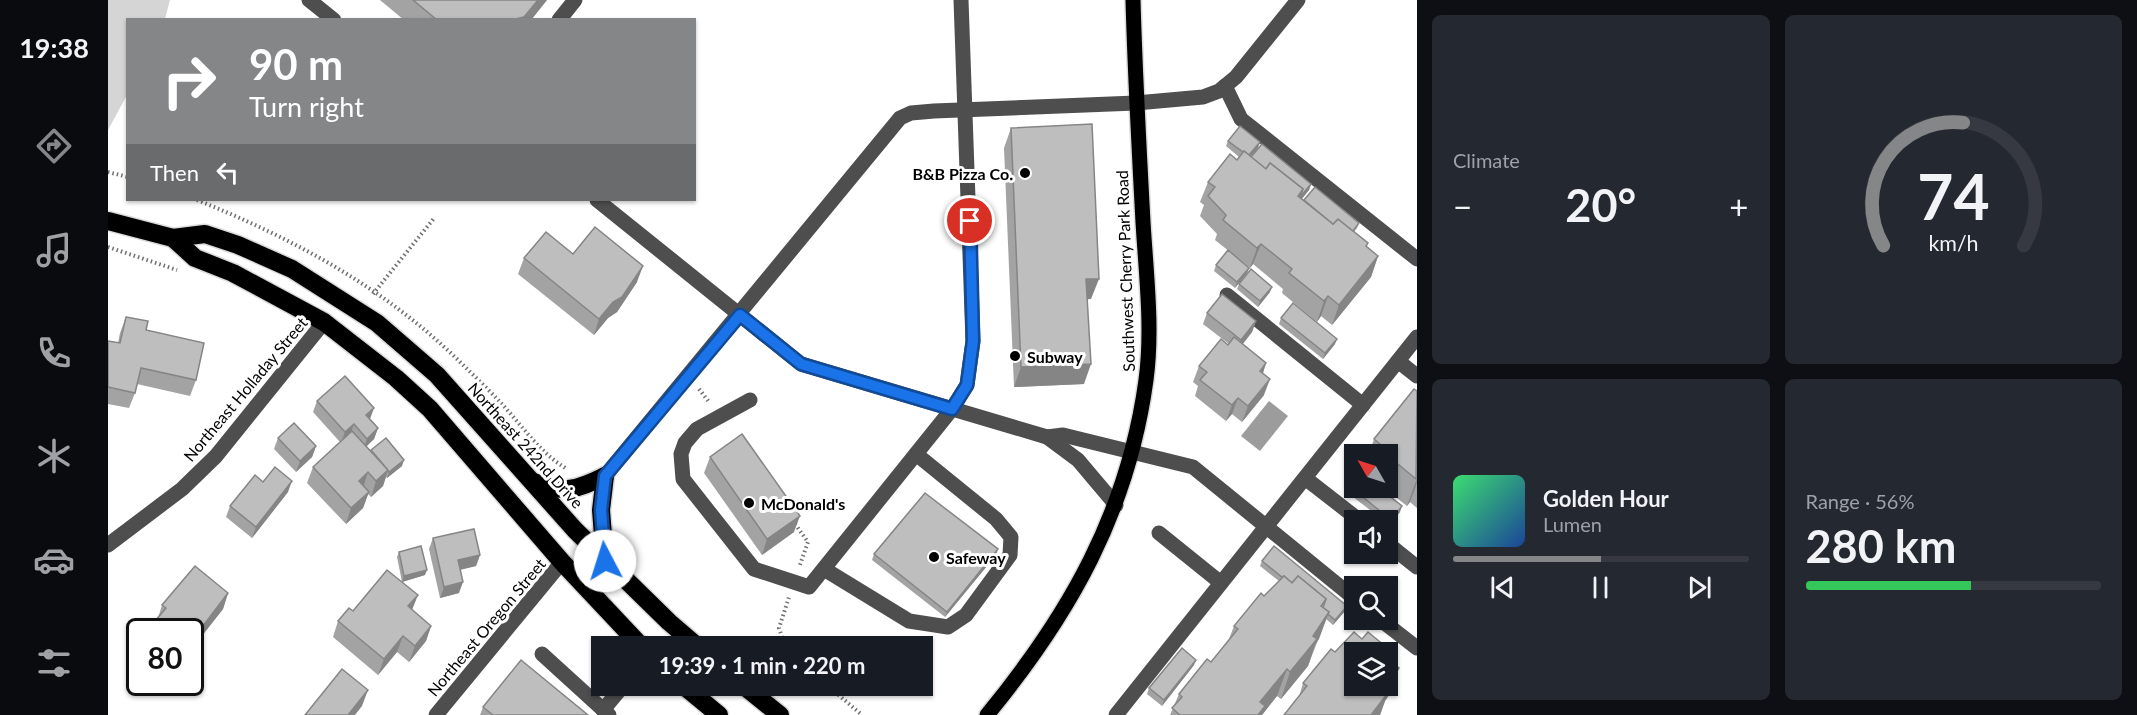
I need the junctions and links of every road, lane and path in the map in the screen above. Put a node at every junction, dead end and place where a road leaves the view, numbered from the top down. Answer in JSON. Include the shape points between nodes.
{"nodes":[{"id":1,"x":309,"y":0,"type":"edge"},
{"id":2,"x":575,"y":0,"type":"edge"},
{"id":3,"x":960,"y":0,"type":"edge"},
{"id":4,"x":1133,"y":0,"type":"edge"},
{"id":5,"x":1298,"y":0,"type":"edge"},
{"id":6,"x":332,"y":18,"type":"edge"},
{"id":7,"x":561,"y":18,"type":"edge"},
{"id":8,"x":1225,"y":86,"type":"junction"},
{"id":9,"x":1136,"y":103,"type":"junction"},
{"id":10,"x":966,"y":110,"type":"junction"},
{"id":11,"x":108,"y":172,"type":"edge"},
{"id":12,"x":126,"y":176,"type":"edge"},
{"id":13,"x":598,"y":201,"type":"edge"},
{"id":14,"x":435,"y":217,"type":"dead end"},
{"id":15,"x":108,"y":221,"type":"edge"},
{"id":16,"x":173,"y":238,"type":"junction"},
{"id":17,"x":1417,"y":259,"type":"edge"},
{"id":18,"x":1227,"y":295,"type":"edge"},
{"id":19,"x":353,"y":306,"type":"junction"},
{"id":20,"x":740,"y":315,"type":"junction"},
{"id":21,"x":324,"y":322,"type":"junction"},
{"id":22,"x":1417,"y":337,"type":"edge"},
{"id":23,"x":1398,"y":361,"type":"junction"},
{"id":24,"x":1417,"y":375,"type":"edge"},
{"id":25,"x":688,"y":378,"type":"junction"},
{"id":26,"x":750,"y":400,"type":"dead end"},
{"id":27,"x":1363,"y":405,"type":"junction"},
{"id":28,"x":952,"y":409,"type":"junction"},
{"id":29,"x":718,"y":417,"type":"junction"},
{"id":30,"x":1047,"y":437,"type":"junction"},
{"id":31,"x":1132,"y":453,"type":"junction"},
{"id":32,"x":916,"y":454,"type":"junction"},
{"id":33,"x":605,"y":476,"type":"junction"},
{"id":34,"x":1305,"y":478,"type":"junction"},
{"id":35,"x":531,"y":482,"type":"junction"},
{"id":36,"x":1116,"y":505,"type":"junction"},
{"id":37,"x":1346,"y":510,"type":"edge"},
{"id":38,"x":794,"y":522,"type":"edge"},
{"id":39,"x":1266,"y":526,"type":"junction"},
{"id":40,"x":1159,"y":533,"type":"dead end"},
{"id":41,"x":108,"y":545,"type":"edge"},
{"id":42,"x":1398,"y":552,"type":"edge"},
{"id":43,"x":605,"y":561,"type":"junction"},
{"id":44,"x":562,"y":562,"type":"junction"},
{"id":45,"x":1417,"y":567,"type":"edge"},
{"id":46,"x":824,"y":569,"type":"junction"},
{"id":47,"x":794,"y":583,"type":"junction"},
{"id":48,"x":1221,"y":584,"type":"junction"},
{"id":49,"x":1344,"y":590,"type":"edge"},
{"id":50,"x":1394,"y":630,"type":"edge"},
{"id":51,"x":632,"y":636,"type":"edge"},
{"id":52,"x":686,"y":636,"type":"edge"},
{"id":53,"x":781,"y":636,"type":"edge"},
{"id":54,"x":1417,"y":648,"type":"edge"},
{"id":55,"x":542,"y":654,"type":"dead end"},
{"id":56,"x":616,"y":696,"type":"edge"},
{"id":57,"x":696,"y":696,"type":"edge"},
{"id":58,"x":756,"y":696,"type":"edge"},
{"id":59,"x":840,"y":696,"type":"edge"},
{"id":60,"x":606,"y":712,"type":"edge"},
{"id":61,"x":436,"y":715,"type":"edge"},
{"id":62,"x":719,"y":715,"type":"edge"},
{"id":63,"x":780,"y":715,"type":"edge"},
{"id":64,"x":862,"y":715,"type":"edge"},
{"id":65,"x":987,"y":715,"type":"edge"},
{"id":66,"x":1116,"y":715,"type":"edge"}],
"edges":[{"from":1,"to":6,"type":"street"},
{"from":2,"to":7,"type":"street"},
{"from":3,"to":10,"type":"street"},
{"from":4,"to":9,"type":"main road","name":"Southwest Cherry Park Road"},
{"from":5,"to":8,"type":"street"},
{"from":8,"to":9,"type":"street","via":[[1203,97]]},
{"from":8,"to":17,"type":"street","via":[[1241,119]]},
{"from":9,"to":10,"type":"street"},
{"from":9,"to":31,"type":"main road","name":"Southwest Cherry Park Road","via":[[1148,314],[1146,378]]},
{"from":10,"to":20,"type":"street","via":[[911,113],[900,118]]},
{"from":10,"to":28,"type":"street","via":[[973,341],[967,385]]},
{"from":11,"to":12,"type":"path"},
{"from":13,"to":20,"type":"street"},
{"from":14,"to":19,"type":"path"},
{"from":15,"to":16,"type":"highway"},
{"from":16,"to":19,"type":"highway","name":"Northeast 242nd Drive","via":[[205,234],[238,245],[292,269]]},
{"from":16,"to":21,"type":"highway","via":[[195,258],[233,273]]},
{"from":18,"to":27,"type":"street"},
{"from":19,"to":35,"type":"highway","name":"Northeast 242nd Drive","via":[[437,375]]},
{"from":20,"to":25,"type":"street"},
{"from":20,"to":28,"type":"street","via":[[801,364]]},
{"from":21,"to":41,"type":"street","name":"Northeast Holladay Street","via":[[216,456],[182,489]]},
{"from":21,"to":44,"type":"highway","via":[[430,409]]},
{"from":22,"to":23,"type":"street"},
{"from":23,"to":24,"type":"street"},
{"from":23,"to":27,"type":"street"},
{"from":25,"to":29,"type":"path"},
{"from":25,"to":33,"type":"street"},
{"from":26,"to":29,"type":"street"},
{"from":27,"to":34,"type":"street"},
{"from":28,"to":30,"type":"street"},
{"from":28,"to":32,"type":"street"},
{"from":29,"to":47,"type":"street","via":[[697,429],[685,444],[681,454],[683,479],[754,569]]},
{"from":30,"to":31,"type":"street","via":[[1063,435]]},
{"from":30,"to":36,"type":"street","via":[[1087,469]]},
{"from":31,"to":36,"type":"main road","name":"Southwest Cherry Park Road"},
{"from":31,"to":39,"type":"street","via":[[1193,467]]},
{"from":32,"to":46,"type":"street"},
{"from":32,"to":46,"type":"street","via":[[996,519],[1011,537],[1010,555],[966,615],[948,627],[909,621]]},
{"from":33,"to":35,"type":"highway","via":[[578,489],[554,490]]},
{"from":33,"to":43,"type":"highway","via":[[601,510]]},
{"from":34,"to":37,"type":"street"},
{"from":34,"to":39,"type":"street"},
{"from":35,"to":43,"type":"highway","name":"Northeast 242nd Drive"},
{"from":36,"to":65,"type":"main road","name":"Southwest Cherry Park Road","via":[[1089,565],[1045,640]]},
{"from":38,"to":47,"type":"path","via":[[808,542]]},
{"from":39,"to":48,"type":"street"},
{"from":39,"to":49,"type":"street"},
{"from":40,"to":48,"type":"street"},
{"from":42,"to":45,"type":"street"},
{"from":43,"to":52,"type":"highway","name":"Northeast 242nd Drive"},
{"from":44,"to":51,"type":"highway"},
{"from":44,"to":61,"type":"street","name":"Northeast Oregon Street"},
{"from":46,"to":47,"type":"street","via":[[809,587]]},
{"from":47,"to":53,"type":"path","via":[[779,628]]},
{"from":48,"to":66,"type":"street"},
{"from":50,"to":54,"type":"street"},
{"from":55,"to":60,"type":"street"},
{"from":56,"to":60,"type":"street"},
{"from":57,"to":62,"type":"highway"},
{"from":58,"to":63,"type":"highway"},
{"from":59,"to":64,"type":"path"}]}
